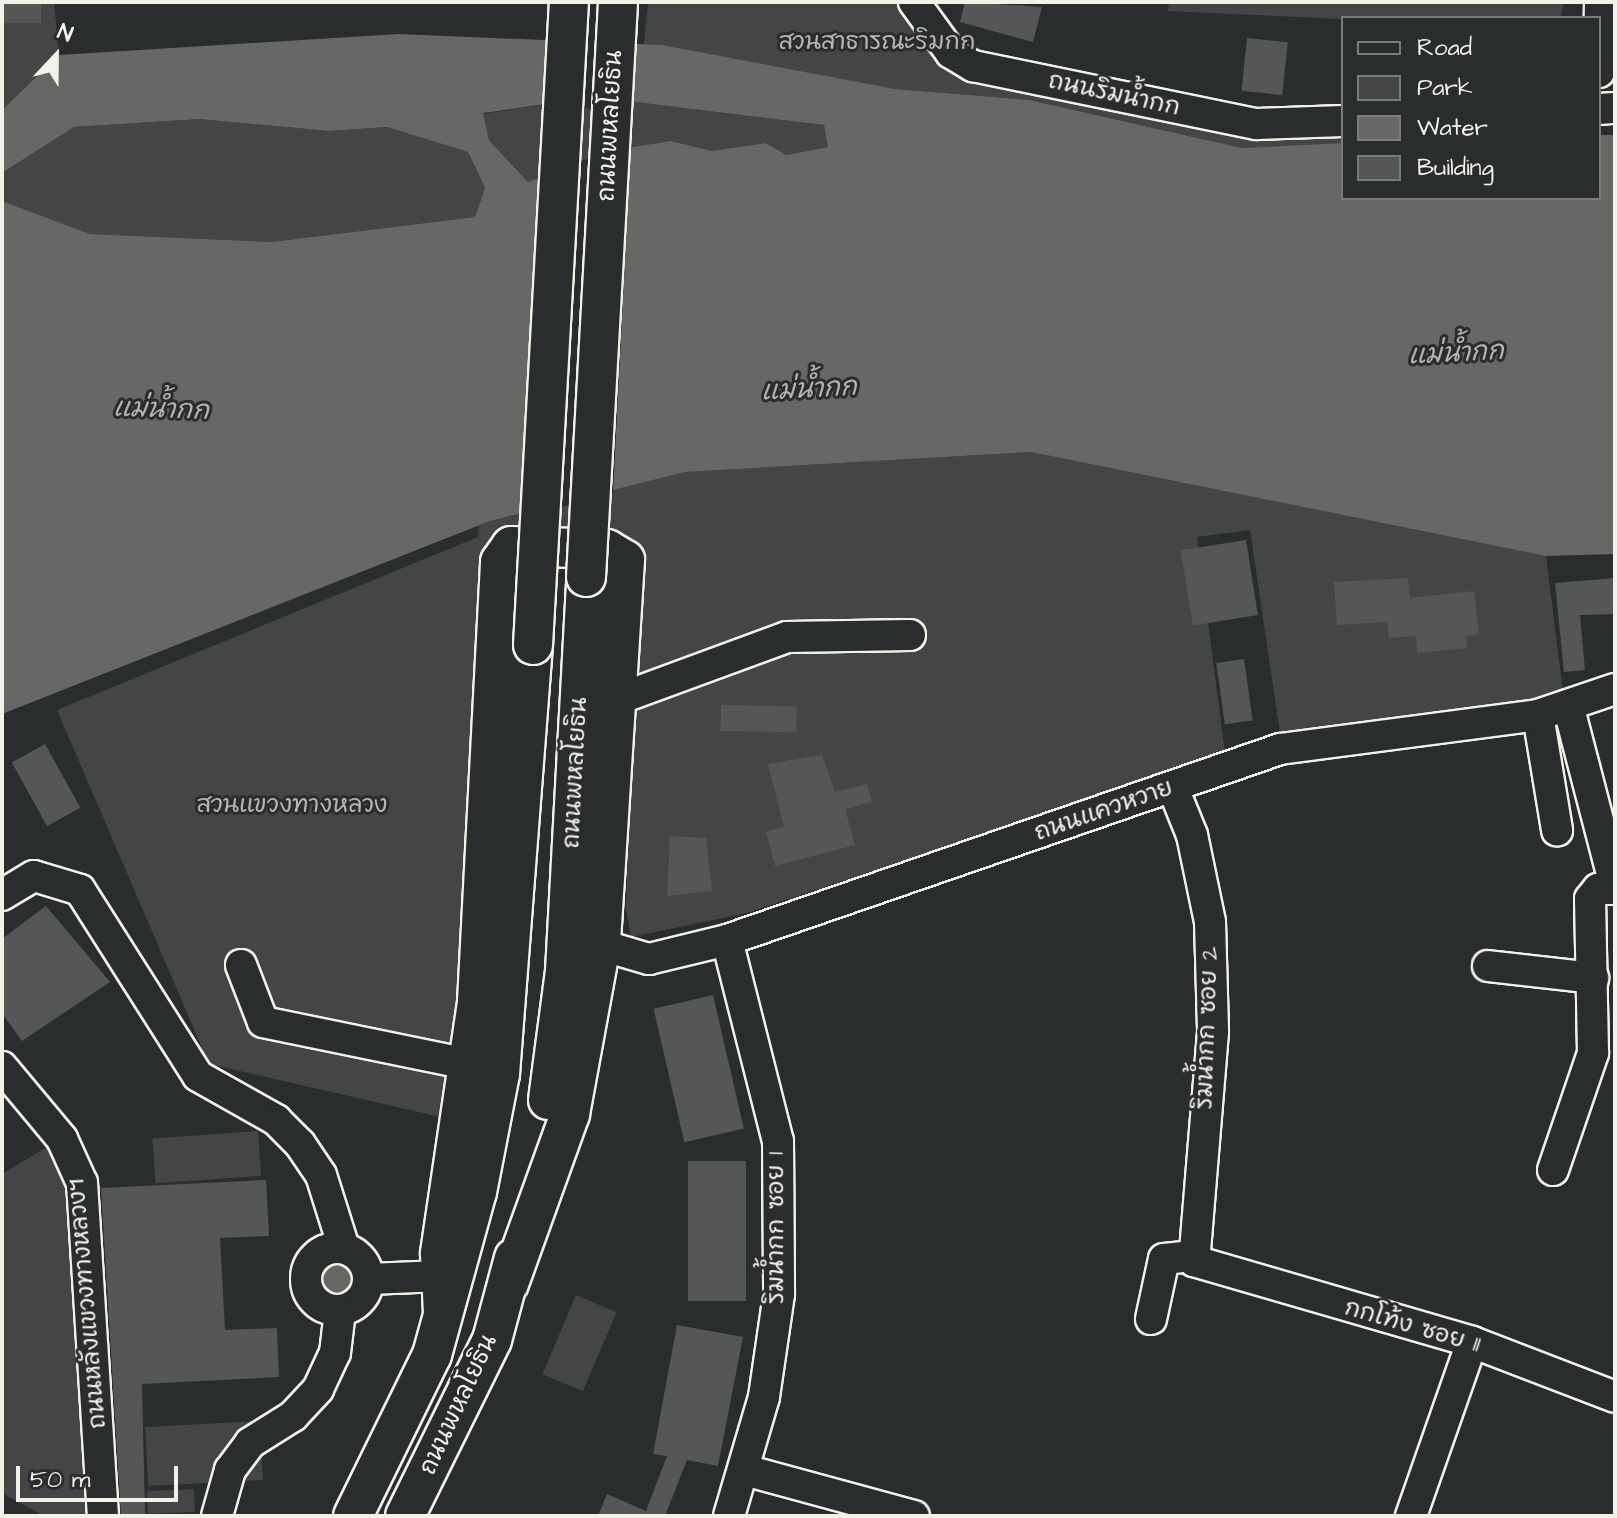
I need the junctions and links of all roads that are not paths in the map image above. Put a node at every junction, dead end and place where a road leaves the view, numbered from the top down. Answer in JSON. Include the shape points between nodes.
{"nodes":[{"id":1,"x":569,"y":2,"type":"edge"},
{"id":2,"x":618,"y":2,"type":"edge"},
{"id":3,"x":914,"y":2,"type":"edge"},
{"id":4,"x":1341,"y":121,"type":"edge"},
{"id":5,"x":910,"y":635,"type":"dead end"},
{"id":6,"x":1615,"y":689,"type":"edge"},
{"id":7,"x":613,"y":701,"type":"junction"},
{"id":8,"x":1568,"y":705,"type":"junction"},
{"id":9,"x":1538,"y":715,"type":"junction"},
{"id":10,"x":1173,"y":788,"type":"junction"},
{"id":11,"x":1557,"y":830,"type":"dead end"},
{"id":12,"x":1615,"y":887,"type":"edge"},
{"id":13,"x":2,"y":895,"type":"edge"},
{"id":14,"x":727,"y":940,"type":"junction"},
{"id":15,"x":601,"y":945,"type":"junction"},
{"id":16,"x":241,"y":965,"type":"dead end"},
{"id":17,"x":1488,"y":966,"type":"dead end"},
{"id":18,"x":1593,"y":978,"type":"junction"},
{"id":19,"x":468,"y":1064,"type":"junction"},
{"id":20,"x":2,"y":1067,"type":"edge"},
{"id":21,"x":1553,"y":1170,"type":"dead end"},
{"id":22,"x":344,"y":1248,"type":"junction"},
{"id":23,"x":1199,"y":1262,"type":"junction"},
{"id":24,"x":369,"y":1279,"type":"junction"},
{"id":25,"x":509,"y":1283,"type":"junction"},
{"id":26,"x":442,"y":1294,"type":"junction"},
{"id":27,"x":340,"y":1311,"type":"junction"},
{"id":28,"x":1151,"y":1319,"type":"dead end"},
{"id":29,"x":1472,"y":1342,"type":"junction"},
{"id":30,"x":1615,"y":1397,"type":"edge"},
{"id":31,"x":748,"y":1471,"type":"junction"},
{"id":32,"x":103,"y":1516,"type":"edge"},
{"id":33,"x":217,"y":1516,"type":"edge"},
{"id":34,"x":353,"y":1516,"type":"edge"},
{"id":35,"x":405,"y":1516,"type":"edge"},
{"id":36,"x":729,"y":1516,"type":"edge"},
{"id":37,"x":914,"y":1516,"type":"edge"},
{"id":38,"x":1411,"y":1516,"type":"edge"}],
"edges":[{"from":1,"to":26,"type":"main road","name":"ถนนพหลโยธิน","bridge":true,"via":[[533,645],[500,1074]]},
{"from":2,"to":25,"type":"main road","name":"ถนนพหลโยธิน","bridge":true,"via":[[565,971],[547,1107]]},
{"from":3,"to":4,"type":"street","name":"ถนนริมน้ำกก","via":[[951,53],[973,66],[1256,124]]},
{"from":5,"to":7,"type":"street","via":[[787,637]]},
{"from":6,"to":8,"type":"street","name":"ถนนแควหวาย"},
{"from":7,"to":15,"type":"main road"},
{"from":7,"to":19,"type":"main road","via":[[625,560],[607,549],[511,546],[500,562]]},
{"from":8,"to":9,"type":"street","name":"ถนนแควหวาย"},
{"from":8,"to":12,"type":"street"},
{"from":9,"to":10,"type":"street","name":"ถนนแควหวาย","via":[[1280,749]]},
{"from":9,"to":11,"type":"street"},
{"from":10,"to":14,"type":"street","name":"ถนนแควหวาย"},
{"from":10,"to":23,"type":"street","name":"ริมน้ำกก ซอย 2","via":[[1192,835],[1210,922],[1213,1032]]},
{"from":12,"to":18,"type":"street","via":[[1598,889],[1590,899]]},
{"from":13,"to":22,"type":"street","via":[[34,876],[80,890],[198,1076],[276,1120],[300,1144],[321,1175]]},
{"from":14,"to":15,"type":"street","name":"ถนนแควหวาย","via":[[649,959]]},
{"from":14,"to":31,"type":"street","name":"ริมน้ำกก ซอย 1","via":[[778,1141],[779,1294]]},
{"from":15,"to":25,"type":"main road","via":[[570,1114]]},
{"from":16,"to":19,"type":"street","via":[[263,1022]]},
{"from":17,"to":18,"type":"street"},
{"from":18,"to":21,"type":"street","via":[[1593,1053]]},
{"from":19,"to":26,"type":"main road"},
{"from":20,"to":32,"type":"street","name":"ถนนหลังแขวงทางหลวงฯ","via":[[62,1139],[82,1183]]},
{"from":22,"to":24,"type":"street","via":[[359,1257]]},
{"from":22,"to":27,"type":"street","via":[[317,1255],[305,1277],[319,1305]]},
{"from":23,"to":28,"type":"street","via":[[1168,1257],[1159,1267]]},
{"from":23,"to":29,"type":"street","name":"กกโท้ง ซอย 11"},
{"from":24,"to":26,"type":"street"},
{"from":24,"to":27,"type":"street","via":[[357,1304]]},
{"from":25,"to":35,"type":"main road","name":"ถนนพหลโยธิน","via":[[470,1390]]},
{"from":26,"to":34,"type":"main road","name":"ถนนพหลโยธิน","via":[[407,1416]]},
{"from":27,"to":33,"type":"street","via":[[335,1353],[318,1389],[293,1416],[250,1443],[230,1470]]},
{"from":29,"to":30,"type":"street","name":"กกโท้ง ซอย 11"},
{"from":29,"to":38,"type":"street"},
{"from":31,"to":36,"type":"street","name":"ริมน้ำกก ซอย 1"},
{"from":31,"to":37,"type":"street"}]}
